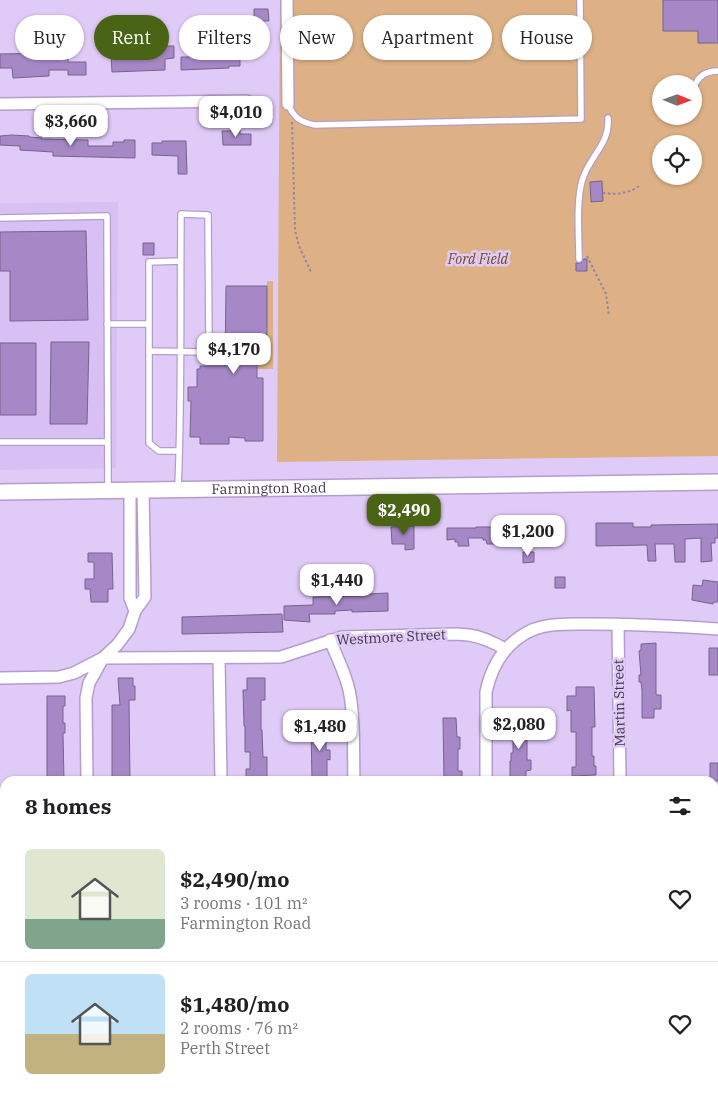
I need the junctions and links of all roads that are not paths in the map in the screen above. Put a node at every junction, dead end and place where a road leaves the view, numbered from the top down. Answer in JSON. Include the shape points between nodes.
{"nodes":[{"id":1,"x":287,"y":0,"type":"edge"},
{"id":2,"x":580,"y":0,"type":"edge"},
{"id":3,"x":718,"y":71,"type":"edge"},
{"id":4,"x":702,"y":75,"type":"edge"},
{"id":5,"x":247,"y":101,"type":"dead end"},
{"id":6,"x":0,"y":104,"type":"edge"},
{"id":7,"x":288,"y":104,"type":"joint"},
{"id":8,"x":608,"y":118,"type":"dead end"},
{"id":9,"x":0,"y":218,"type":"edge"},
{"id":10,"x":579,"y":259,"type":"dead end"},
{"id":11,"x":180,"y":261,"type":"junction"},
{"id":12,"x":107,"y":324,"type":"junction"},
{"id":13,"x":149,"y":324,"type":"junction"},
{"id":14,"x":149,"y":352,"type":"junction"},
{"id":15,"x":180,"y":352,"type":"junction"},
{"id":16,"x":0,"y":442,"type":"edge"},
{"id":17,"x":107,"y":442,"type":"junction"},
{"id":18,"x":179,"y":451,"type":"junction"},
{"id":19,"x":718,"y":482,"type":"edge"},
{"id":20,"x":108,"y":490,"type":"junction"},
{"id":21,"x":136,"y":490,"type":"junction"},
{"id":22,"x":178,"y":490,"type":"junction"},
{"id":23,"x":0,"y":492,"type":"edge"},
{"id":24,"x":618,"y":624,"type":"junction"},
{"id":25,"x":718,"y":629,"type":"edge"},
{"id":26,"x":330,"y":640,"type":"junction"},
{"id":27,"x":505,"y":649,"type":"junction"},
{"id":28,"x":103,"y":658,"type":"junction"},
{"id":29,"x":219,"y":658,"type":"junction"},
{"id":30,"x":0,"y":678,"type":"edge"},
{"id":31,"x":87,"y":776,"type":"edge"},
{"id":32,"x":221,"y":776,"type":"edge"},
{"id":33,"x":354,"y":776,"type":"edge"},
{"id":34,"x":486,"y":776,"type":"edge"},
{"id":35,"x":620,"y":776,"type":"edge"}],
"edges":[{"from":1,"to":7,"type":"street"},
{"from":2,"to":7,"type":"lane","via":[[581,119],[315,125],[303,123],[293,116]]},
{"from":3,"to":4,"type":"lane"},
{"from":5,"to":6,"type":"street"},
{"from":8,"to":10,"type":"lane","via":[[607,136],[582,181]]},
{"from":9,"to":12,"type":"lane","via":[[107,216]]},
{"from":11,"to":13,"type":"lane","via":[[149,262]]},
{"from":11,"to":15,"type":"lane"},
{"from":11,"to":15,"type":"lane","via":[[180,214],[208,215],[209,344],[205,352]]},
{"from":12,"to":13,"type":"lane"},
{"from":12,"to":17,"type":"lane"},
{"from":13,"to":14,"type":"lane"},
{"from":14,"to":15,"type":"lane"},
{"from":14,"to":18,"type":"lane","via":[[149,442],[159,451]]},
{"from":15,"to":18,"type":"lane"},
{"from":16,"to":17,"type":"lane"},
{"from":17,"to":20,"type":"lane"},
{"from":18,"to":22,"type":"lane"},
{"from":19,"to":22,"type":"main road","name":"Farmington Road"},
{"from":20,"to":21,"type":"main road","name":"Farmington Road"},
{"from":20,"to":23,"type":"main road","name":"Farmington Road"},
{"from":21,"to":22,"type":"main road","name":"Farmington Road"},
{"from":21,"to":28,"type":"street","via":[[144,596],[129,629]]},
{"from":24,"to":25,"type":"street"},
{"from":24,"to":27,"type":"street","via":[[546,626],[523,635]]},
{"from":24,"to":35,"type":"street","name":"Martin Street"},
{"from":26,"to":27,"type":"street","name":"Westmore Street","via":[[361,636],[456,634],[480,636]]},
{"from":26,"to":29,"type":"street","name":"Westmore Street","via":[[281,657]]},
{"from":26,"to":33,"type":"street","via":[[350,694]]},
{"from":27,"to":34,"type":"street","via":[[492,670],[486,692]]},
{"from":28,"to":29,"type":"street","name":"Westmore Street"},
{"from":28,"to":30,"type":"street","name":"Westmore Street","via":[[74,673],[59,676]]},
{"from":28,"to":31,"type":"street","via":[[89,683],[86,698]]},
{"from":29,"to":32,"type":"street"}]}
